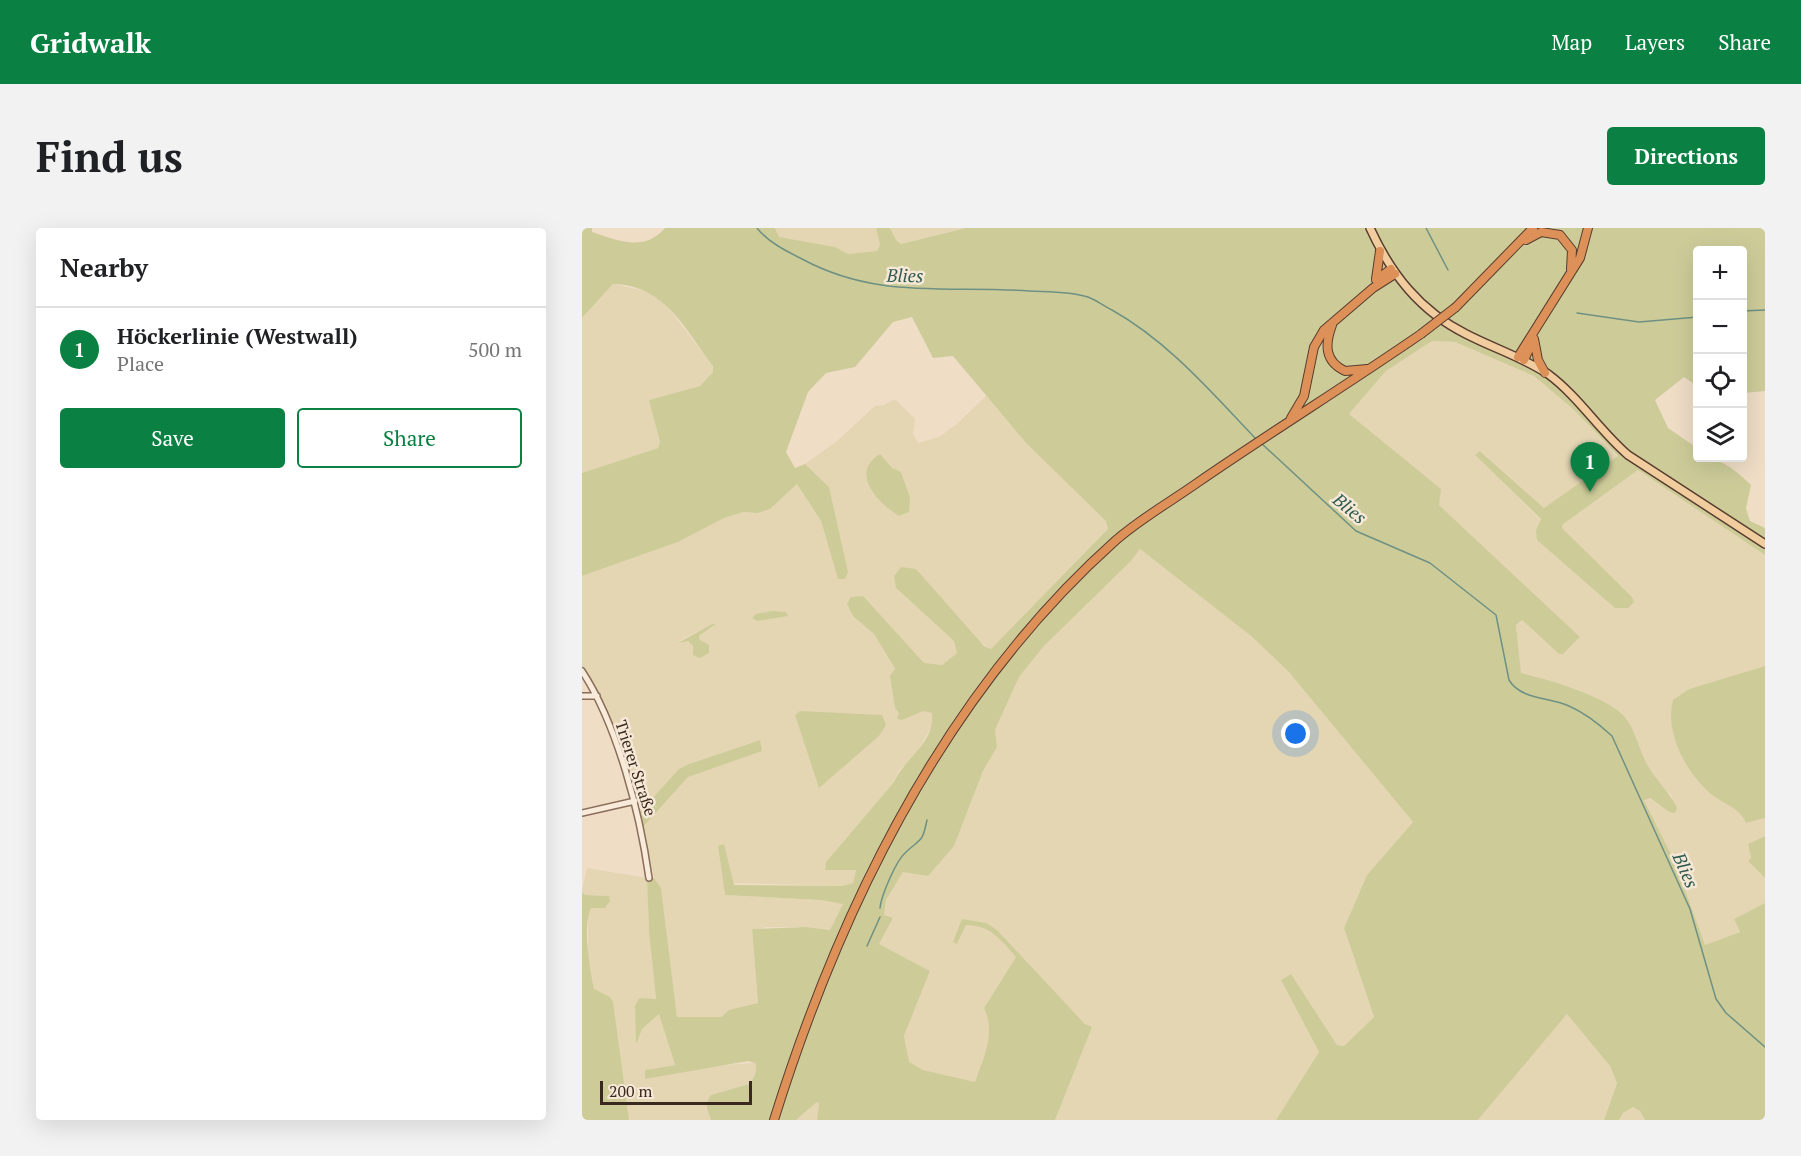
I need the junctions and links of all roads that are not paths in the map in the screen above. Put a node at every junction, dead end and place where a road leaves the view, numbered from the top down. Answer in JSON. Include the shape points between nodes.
{"nodes":[{"id":1,"x":1370,"y":228,"type":"edge"},
{"id":2,"x":1533,"y":228,"type":"edge"},
{"id":3,"x":1588,"y":228,"type":"edge"},
{"id":4,"x":1520,"y":244,"type":"junction"},
{"id":5,"x":1380,"y":251,"type":"junction"},
{"id":6,"x":1393,"y":271,"type":"junction"},
{"id":7,"x":1570,"y":272,"type":"junction"},
{"id":8,"x":1376,"y":279,"type":"junction"},
{"id":9,"x":1372,"y":288,"type":"junction"},
{"id":10,"x":1332,"y":325,"type":"junction"},
{"id":11,"x":1535,"y":336,"type":"junction"},
{"id":12,"x":1521,"y":359,"type":"junction"},
{"id":13,"x":1372,"y":368,"type":"junction"},
{"id":14,"x":1545,"y":373,"type":"junction"},
{"id":15,"x":1286,"y":423,"type":"junction"},
{"id":16,"x":1765,"y":544,"type":"edge"},
{"id":17,"x":582,"y":671,"type":"edge"},
{"id":18,"x":582,"y":696,"type":"edge"},
{"id":19,"x":597,"y":696,"type":"junction"},
{"id":20,"x":635,"y":801,"type":"junction"},
{"id":21,"x":582,"y":813,"type":"edge"},
{"id":22,"x":649,"y":878,"type":"dead end"},
{"id":23,"x":774,"y":1120,"type":"edge"}],
"edges":[{"from":1,"to":5,"type":"main road"},
{"from":2,"to":4,"type":"highway"},
{"from":3,"to":7,"type":"highway","via":[[1586,243]]},
{"from":4,"to":7,"type":"highway","via":[[1541,232],[1560,235],[1572,250]]},
{"from":4,"to":13,"type":"highway","bridge":true,"via":[[1456,307]]},
{"from":5,"to":6,"type":"main road"},
{"from":5,"to":8,"type":"highway"},
{"from":6,"to":8,"type":"highway"},
{"from":6,"to":9,"type":"highway"},
{"from":6,"to":12,"type":"main road","via":[[1439,319]]},
{"from":7,"to":11,"type":"highway"},
{"from":8,"to":9,"type":"highway"},
{"from":9,"to":10,"type":"highway"},
{"from":10,"to":13,"type":"highway","via":[[1327,352],[1337,367],[1355,371]]},
{"from":10,"to":15,"type":"highway","via":[[1324,330],[1314,347],[1304,396]]},
{"from":11,"to":12,"type":"highway"},
{"from":11,"to":14,"type":"highway","via":[[1538,360]]},
{"from":12,"to":14,"type":"main road"},
{"from":13,"to":15,"type":"highway"},
{"from":14,"to":16,"type":"main road","via":[[1572,394],[1610,440],[1628,455]]},
{"from":15,"to":23,"type":"highway","via":[[1117,539],[1038,619],[972,701],[910,798],[865,889],[804,1031]]},
{"from":17,"to":19,"type":"street","name":"Trierer Straße"},
{"from":18,"to":19,"type":"street"},
{"from":19,"to":20,"type":"street","name":"Trierer Straße"},
{"from":20,"to":21,"type":"street"},
{"from":20,"to":22,"type":"street","name":"Trierer Straße"}]}
